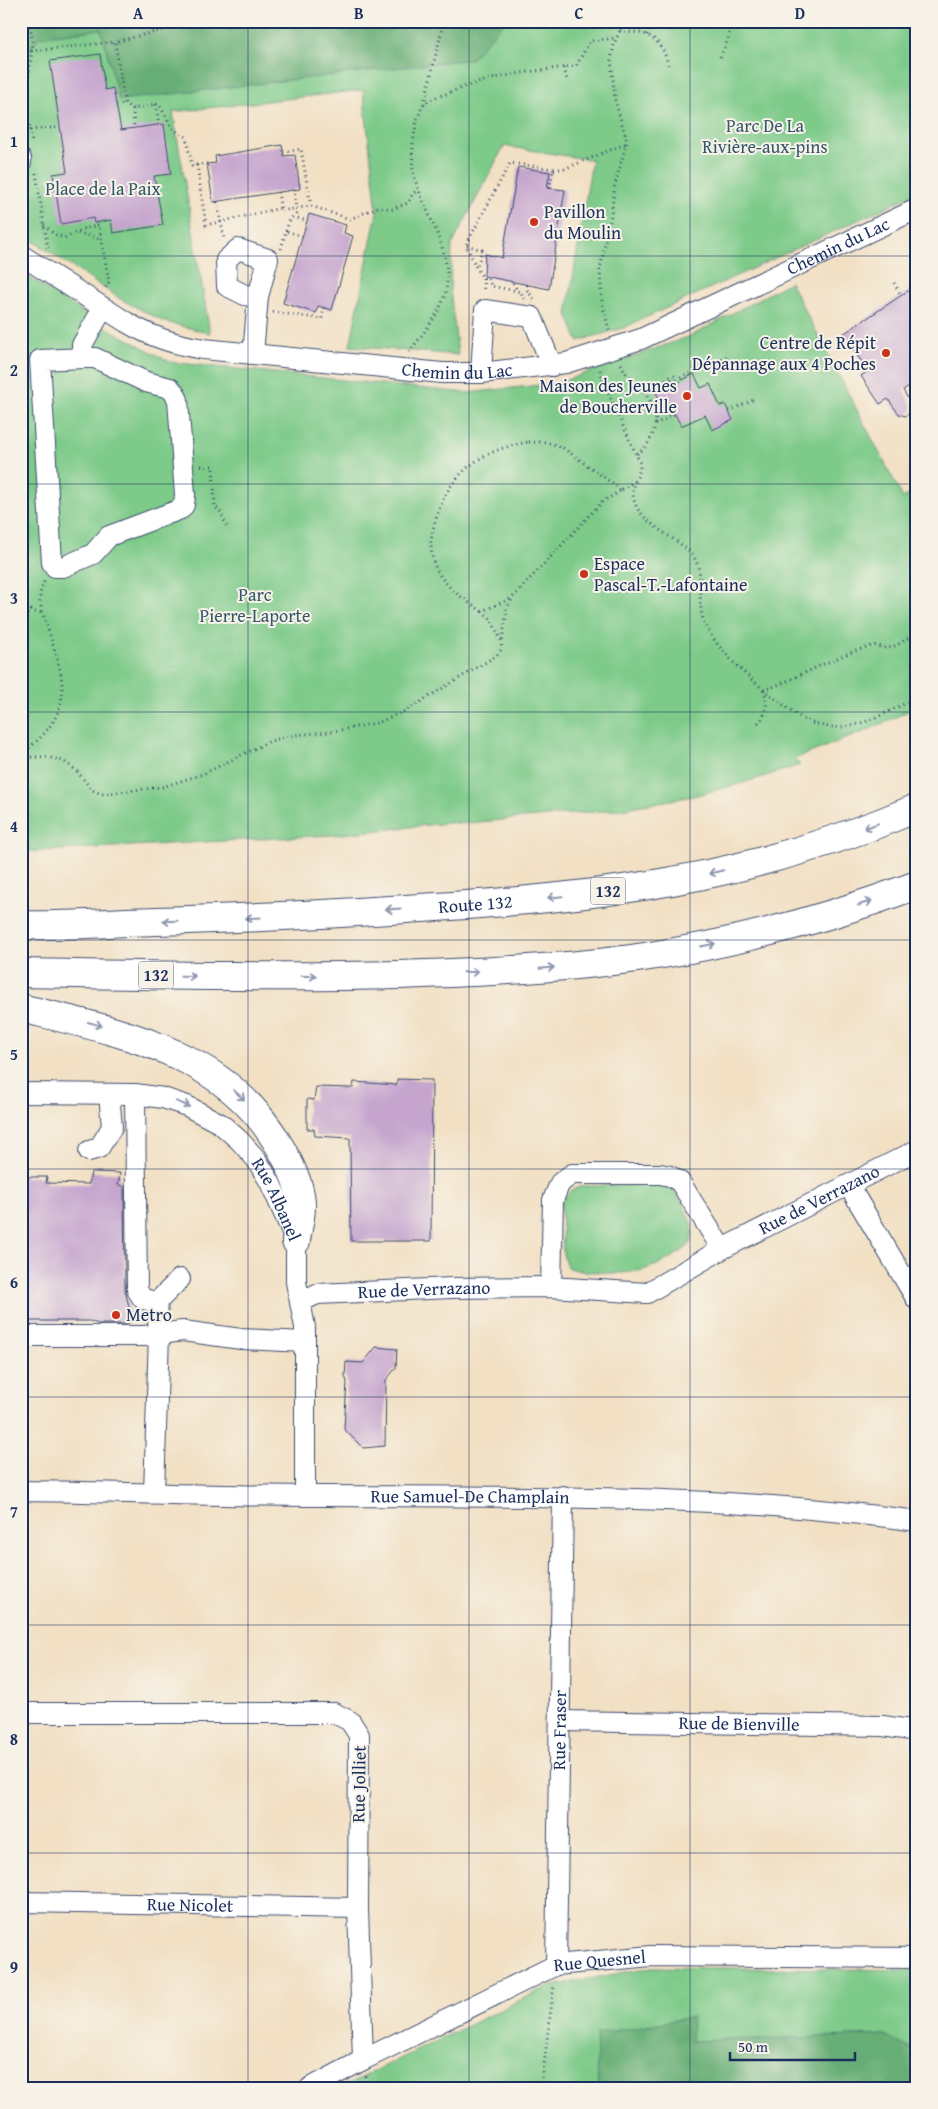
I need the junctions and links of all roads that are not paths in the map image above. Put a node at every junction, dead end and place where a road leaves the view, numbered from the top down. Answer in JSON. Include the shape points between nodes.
{"nodes":[{"id":1,"x":917,"y":209,"type":"edge"},
{"id":2,"x":21,"y":255,"type":"edge"},
{"id":3,"x":103,"y":299,"type":"junction"},
{"id":4,"x":263,"y":304,"type":"junction"},
{"id":5,"x":253,"y":354,"type":"junction"},
{"id":6,"x":84,"y":358,"type":"junction"},
{"id":7,"x":552,"y":366,"type":"junction"},
{"id":8,"x":481,"y":373,"type":"junction"},
{"id":9,"x":917,"y":808,"type":"edge"},
{"id":10,"x":917,"y":885,"type":"edge"},
{"id":11,"x":21,"y":925,"type":"edge"},
{"id":12,"x":21,"y":974,"type":"edge"},
{"id":13,"x":21,"y":1008,"type":"edge"},
{"id":14,"x":21,"y":1093,"type":"edge"},
{"id":15,"x":109,"y":1094,"type":"junction"},
{"id":16,"x":135,"y":1094,"type":"junction"},
{"id":17,"x":917,"y":1150,"type":"edge"},
{"id":18,"x":89,"y":1151,"type":"dead end"},
{"id":19,"x":849,"y":1186,"type":"junction"},
{"id":20,"x":296,"y":1241,"type":"junction"},
{"id":21,"x":722,"y":1249,"type":"junction"},
{"id":22,"x":180,"y":1279,"type":"dead end"},
{"id":23,"x":551,"y":1287,"type":"junction"},
{"id":24,"x":917,"y":1300,"type":"edge"},
{"id":25,"x":157,"y":1302,"type":"junction"},
{"id":26,"x":300,"y":1302,"type":"junction"},
{"id":27,"x":159,"y":1334,"type":"junction"},
{"id":28,"x":21,"y":1336,"type":"edge"},
{"id":29,"x":305,"y":1342,"type":"junction"},
{"id":30,"x":21,"y":1491,"type":"edge"},
{"id":31,"x":154,"y":1493,"type":"junction"},
{"id":32,"x":305,"y":1496,"type":"junction"},
{"id":33,"x":563,"y":1496,"type":"junction"},
{"id":34,"x":917,"y":1521,"type":"edge"},
{"id":35,"x":21,"y":1713,"type":"edge"},
{"id":36,"x":560,"y":1720,"type":"junction"},
{"id":37,"x":917,"y":1731,"type":"edge"},
{"id":38,"x":21,"y":1902,"type":"edge"},
{"id":39,"x":358,"y":1908,"type":"junction"},
{"id":40,"x":917,"y":1958,"type":"edge"},
{"id":41,"x":556,"y":1965,"type":"junction"},
{"id":42,"x":363,"y":2060,"type":"junction"},
{"id":43,"x":310,"y":2088,"type":"edge"}],
"edges":[{"from":1,"to":7,"type":"street","name":"Chemin du Lac","via":[[684,320],[628,344]]},
{"from":2,"to":3,"type":"street","name":"Chemin du Lac"},
{"from":3,"to":5,"type":"street","name":"Chemin du Lac","via":[[141,331],[174,344]]},
{"from":3,"to":6,"type":"street","via":[[82,345]]},
{"from":4,"to":4,"type":"street","via":[[268,259],[238,249],[226,260],[227,286]]},
{"from":4,"to":5,"type":"street"},
{"from":5,"to":8,"type":"street","name":"Chemin du Lac","via":[[416,371]]},
{"from":6,"to":6,"type":"street","via":[[40,360],[52,563],[56,568],[93,554],[109,536],[184,505],[178,400],[175,394],[170,388],[146,382],[95,358]]},
{"from":7,"to":8,"type":"street","name":"Chemin du Lac"},
{"from":7,"to":8,"type":"street","via":[[532,317],[485,310]]},
{"from":9,"to":11,"type":"highway","name":"Route 132","number":"132","one_way":true,"via":[[791,853],[697,877],[623,889],[345,913]]},
{"from":12,"to":10,"type":"highway","number":"132","one_way":true,"via":[[329,976],[558,967],[645,957],[732,940],[827,915]]},
{"from":13,"to":20,"type":"highway","one_way":true,"via":[[87,1022],[145,1041],[188,1060],[233,1089],[266,1123],[293,1172],[301,1207]]},
{"from":14,"to":15,"type":"street","name":"Rue Albanel"},
{"from":15,"to":16,"type":"street","name":"Rue Albanel"},
{"from":15,"to":18,"type":"street","via":[[112,1127],[98,1148]]},
{"from":16,"to":20,"type":"street","name":"Rue Albanel","one_way":true,"via":[[187,1106],[234,1135],[267,1176]]},
{"from":16,"to":25,"type":"street","via":[[137,1290],[143,1299]]},
{"from":17,"to":19,"type":"street","name":"Rue de Verrazano"},
{"from":19,"to":21,"type":"street","name":"Rue de Verrazano"},
{"from":19,"to":24,"type":"street"},
{"from":20,"to":26,"type":"street","name":"Rue Albanel","via":[[296,1282]]},
{"from":21,"to":23,"type":"street","name":"Rue de Verrazano","via":[[647,1293]]},
{"from":21,"to":23,"type":"street","via":[[680,1182],[670,1176],[572,1174],[560,1183],[553,1200]]},
{"from":22,"to":25,"type":"street"},
{"from":23,"to":26,"type":"street","name":"Rue de Verrazano","via":[[317,1294]]},
{"from":25,"to":27,"type":"street"},
{"from":26,"to":29,"type":"street","name":"Rue Albanel"},
{"from":27,"to":28,"type":"street"},
{"from":27,"to":29,"type":"street","via":[[199,1332],[242,1339]]},
{"from":27,"to":31,"type":"street"},
{"from":29,"to":32,"type":"street","name":"Rue Albanel"},
{"from":30,"to":31,"type":"street","name":"Rue Samuel-De Champlain"},
{"from":31,"to":32,"type":"street","name":"Rue Samuel-De Champlain"},
{"from":32,"to":33,"type":"street","name":"Rue Samuel-De Champlain"},
{"from":33,"to":34,"type":"street","name":"Rue Samuel-De Champlain","via":[[847,1511]]},
{"from":33,"to":36,"type":"street","name":"Rue Fraser"},
{"from":35,"to":39,"type":"street","name":"Rue Jolliet","via":[[334,1713],[350,1721],[359,1735]]},
{"from":36,"to":37,"type":"street","name":"Rue de Bienville","via":[[883,1726]]},
{"from":36,"to":41,"type":"street","name":"Rue Fraser"},
{"from":38,"to":39,"type":"street","name":"Rue Nicolet"},
{"from":39,"to":42,"type":"street","name":"Rue Jolliet"},
{"from":40,"to":41,"type":"street","name":"Rue Quesnel","via":[[651,1956]]},
{"from":41,"to":42,"type":"street","name":"Rue Quesnel"},
{"from":42,"to":43,"type":"street","name":"Rue Quesnel"}]}
